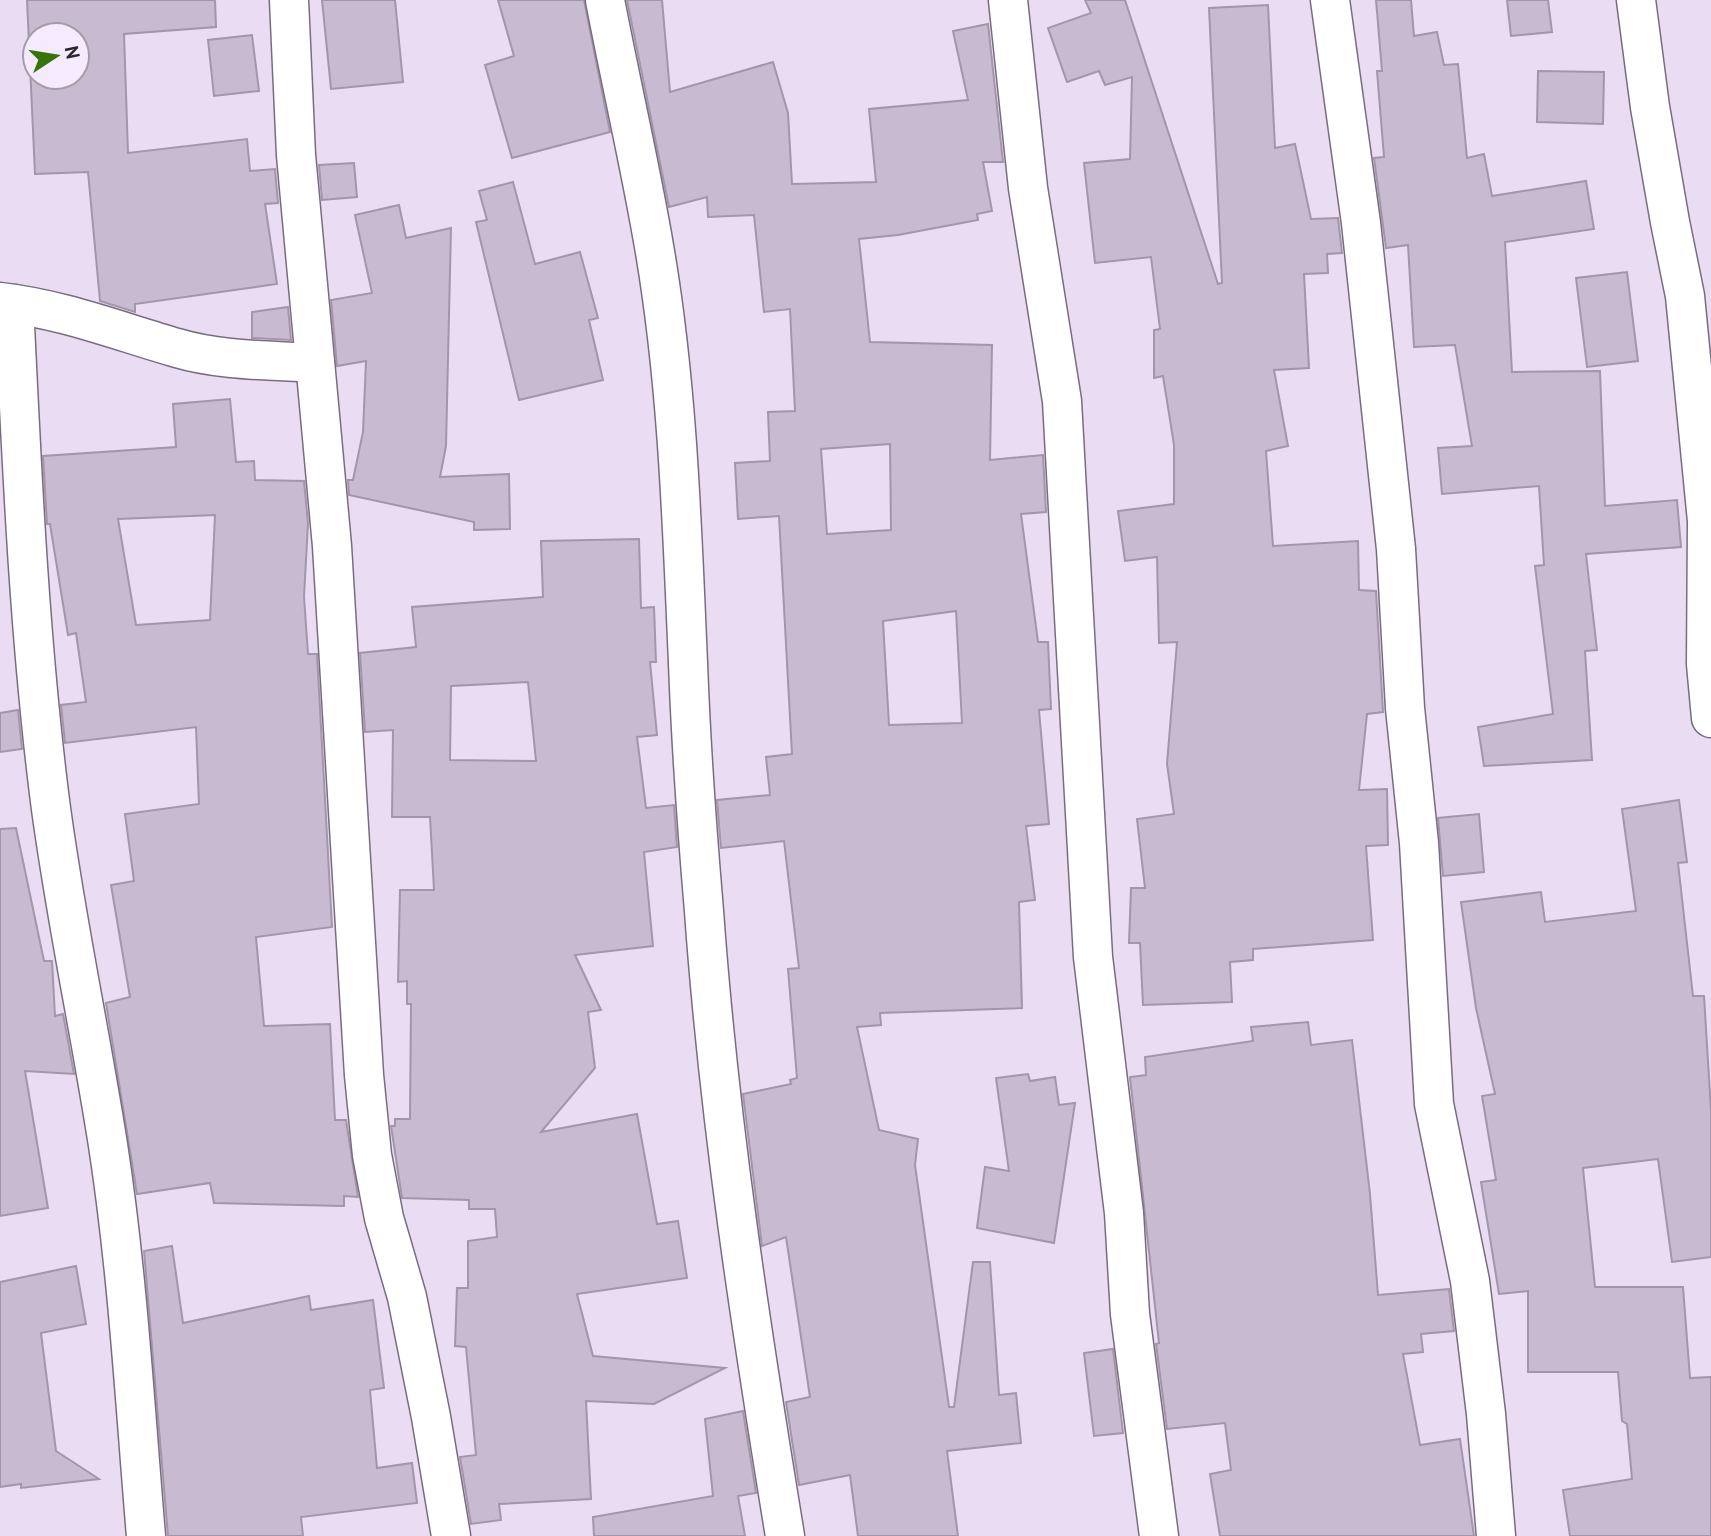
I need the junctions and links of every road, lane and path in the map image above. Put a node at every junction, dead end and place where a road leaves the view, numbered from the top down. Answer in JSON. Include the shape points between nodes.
{"nodes":[{"id":1,"x":289,"y":0,"type":"edge"},
{"id":2,"x":605,"y":0,"type":"edge"},
{"id":3,"x":1008,"y":0,"type":"edge"},
{"id":4,"x":1330,"y":0,"type":"edge"},
{"id":5,"x":1636,"y":0,"type":"edge"},
{"id":6,"x":7,"y":303,"type":"edge"},
{"id":7,"x":315,"y":363,"type":"junction"},
{"id":8,"x":1711,"y":718,"type":"edge"},
{"id":9,"x":146,"y":1536,"type":"edge"},
{"id":10,"x":450,"y":1536,"type":"edge"},
{"id":11,"x":785,"y":1536,"type":"edge"},
{"id":12,"x":1159,"y":1536,"type":"edge"},
{"id":13,"x":1496,"y":1536,"type":"edge"}],
"edges":[{"from":1,"to":7,"type":"street","via":[[296,155]]},
{"from":2,"to":11,"type":"street","via":[[656,252],[666,332],[679,456],[689,690],[719,1092]]},
{"from":3,"to":12,"type":"street","via":[[1028,188],[1062,401],[1093,957],[1124,1213],[1130,1314]]},
{"from":4,"to":13,"type":"street","via":[[1361,223],[1395,535],[1434,1104],[1470,1281]]},
{"from":5,"to":8,"type":"street","via":[[1685,296],[1707,521],[1706,664]]},
{"from":6,"to":7,"type":"street","via":[[71,315],[178,348],[225,357]]},
{"from":6,"to":9,"type":"street","via":[[51,803],[124,1262]]},
{"from":7,"to":10,"type":"street","via":[[333,559],[372,1155],[410,1311]]}]}
